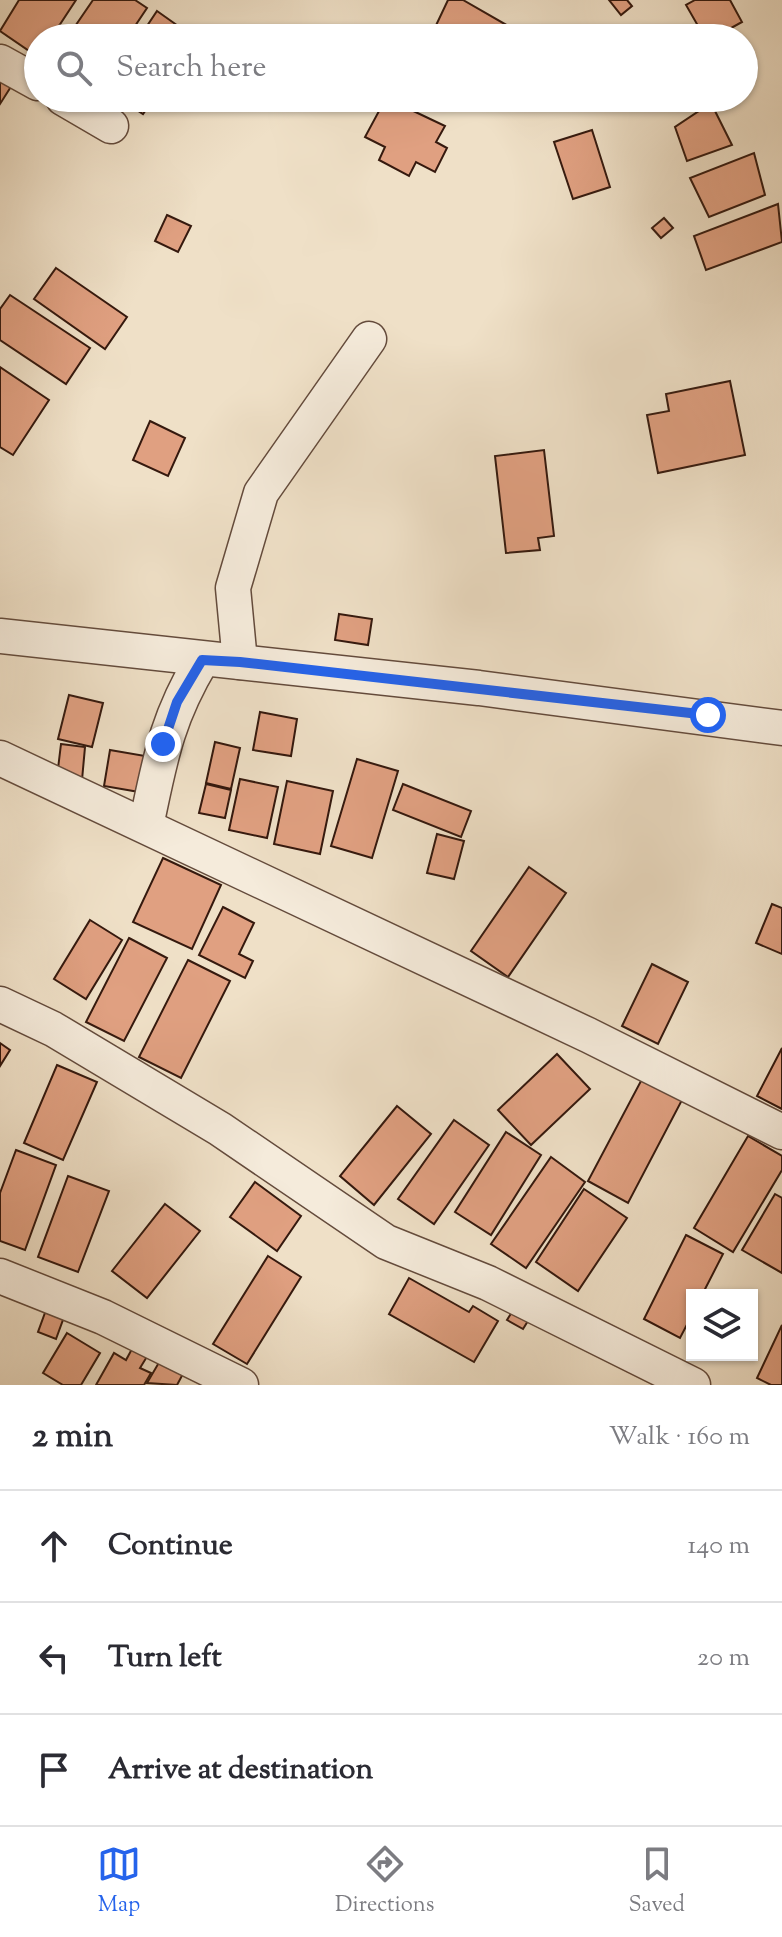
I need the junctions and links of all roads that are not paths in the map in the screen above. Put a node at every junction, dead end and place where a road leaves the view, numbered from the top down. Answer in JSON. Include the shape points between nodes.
{"nodes":[{"id":1,"x":0,"y":62,"type":"edge"},
{"id":2,"x":24,"y":75,"type":"edge"},
{"id":3,"x":87,"y":112,"type":"edge"},
{"id":4,"x":111,"y":126,"type":"dead end"},
{"id":5,"x":369,"y":339,"type":"dead end"},
{"id":6,"x":0,"y":636,"type":"edge"},
{"id":7,"x":202,"y":660,"type":"junction"},
{"id":8,"x":240,"y":662,"type":"junction"},
{"id":9,"x":782,"y":728,"type":"edge"},
{"id":10,"x":0,"y":758,"type":"edge"},
{"id":11,"x":146,"y":826,"type":"junction"},
{"id":12,"x":0,"y":1004,"type":"edge"},
{"id":13,"x":782,"y":1132,"type":"edge"},
{"id":14,"x":0,"y":1276,"type":"edge"},
{"id":15,"x":241,"y":1385,"type":"edge"},
{"id":16,"x":693,"y":1385,"type":"edge"}],
"edges":[{"from":1,"to":2,"type":"street"},
{"from":3,"to":4,"type":"street"},
{"from":5,"to":8,"type":"street","via":[[261,493],[233,588]]},
{"from":6,"to":7,"type":"street"},
{"from":7,"to":8,"type":"street"},
{"from":7,"to":11,"type":"street","via":[[177,702]]},
{"from":8,"to":9,"type":"street"},
{"from":10,"to":11,"type":"street"},
{"from":11,"to":13,"type":"street"},
{"from":12,"to":16,"type":"street","via":[[53,1029],[220,1129],[386,1242],[488,1283]]},
{"from":14,"to":15,"type":"street","via":[[103,1317]]}]}
